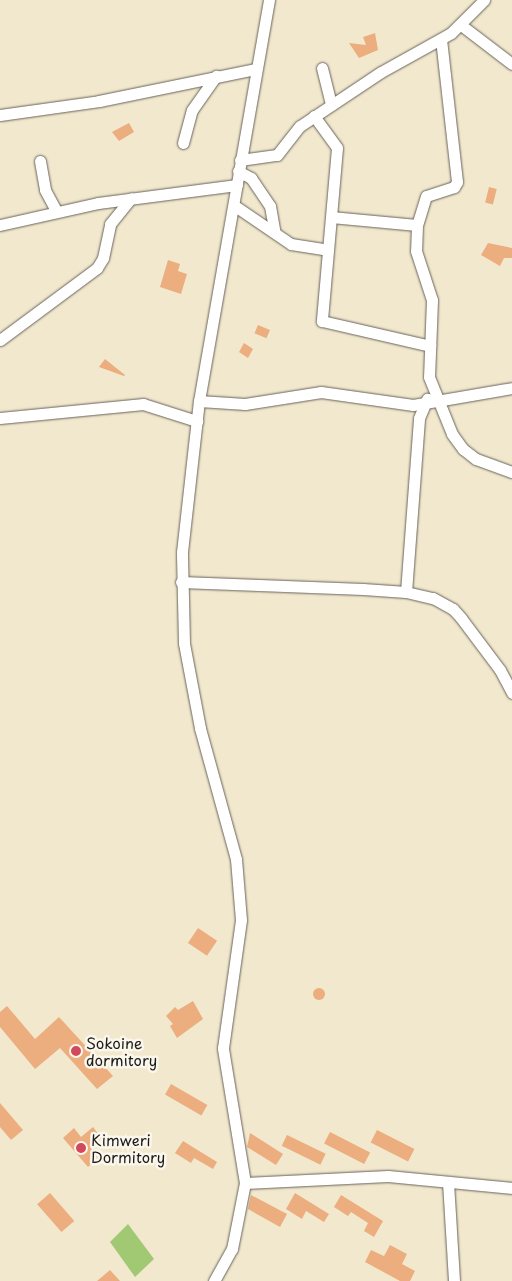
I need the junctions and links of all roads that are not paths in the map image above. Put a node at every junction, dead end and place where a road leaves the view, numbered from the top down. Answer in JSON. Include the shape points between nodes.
{"nodes":[{"id":1,"x":269,"y":0,"type":"edge"},
{"id":2,"x":484,"y":0,"type":"edge"},
{"id":3,"x":461,"y":25,"type":"junction"},
{"id":4,"x":441,"y":40,"type":"junction"},
{"id":5,"x":512,"y":64,"type":"edge"},
{"id":6,"x":322,"y":68,"type":"dead end"},
{"id":7,"x":255,"y":69,"type":"junction"},
{"id":8,"x":216,"y":76,"type":"junction"},
{"id":9,"x":331,"y":105,"type":"junction"},
{"id":10,"x":0,"y":114,"type":"edge"},
{"id":11,"x":314,"y":116,"type":"junction"},
{"id":12,"x":183,"y":143,"type":"dead end"},
{"id":13,"x":40,"y":161,"type":"dead end"},
{"id":14,"x":239,"y":165,"type":"junction"},
{"id":15,"x":237,"y":185,"type":"junction"},
{"id":16,"x":131,"y":198,"type":"junction"},
{"id":17,"x":235,"y":206,"type":"junction"},
{"id":18,"x":56,"y":211,"type":"junction"},
{"id":19,"x":331,"y":217,"type":"junction"},
{"id":20,"x":0,"y":225,"type":"edge"},
{"id":21,"x":417,"y":225,"type":"junction"},
{"id":22,"x":275,"y":233,"type":"junction"},
{"id":23,"x":328,"y":250,"type":"junction"},
{"id":24,"x":0,"y":340,"type":"edge"},
{"id":25,"x":430,"y":346,"type":"junction"},
{"id":26,"x":512,"y":388,"type":"edge"},
{"id":27,"x":434,"y":395,"type":"junction"},
{"id":28,"x":200,"y":401,"type":"junction"},
{"id":29,"x":424,"y":403,"type":"junction"},
{"id":30,"x":0,"y":417,"type":"edge"},
{"id":31,"x":197,"y":421,"type":"junction"},
{"id":32,"x":512,"y":472,"type":"edge"},
{"id":33,"x":181,"y":582,"type":"junction"},
{"id":34,"x":406,"y":592,"type":"junction"},
{"id":35,"x":512,"y":693,"type":"edge"},
{"id":36,"x":448,"y":1182,"type":"junction"},
{"id":37,"x":245,"y":1184,"type":"junction"},
{"id":38,"x":512,"y":1188,"type":"edge"},
{"id":39,"x":214,"y":1281,"type":"edge"},
{"id":40,"x":454,"y":1281,"type":"edge"}],
"edges":[{"from":1,"to":7,"type":"street"},
{"from":2,"to":3,"type":"street"},
{"from":3,"to":4,"type":"street"},
{"from":3,"to":5,"type":"street","via":[[496,55]]},
{"from":4,"to":9,"type":"street","via":[[381,72]]},
{"from":4,"to":21,"type":"street","via":[[457,182],[454,187],[426,196]]},
{"from":6,"to":9,"type":"street"},
{"from":7,"to":8,"type":"street"},
{"from":7,"to":14,"type":"street"},
{"from":8,"to":10,"type":"street","via":[[99,101]]},
{"from":8,"to":12,"type":"street","via":[[192,110]]},
{"from":9,"to":11,"type":"street"},
{"from":11,"to":14,"type":"street","via":[[300,126],[272,158]]},
{"from":11,"to":19,"type":"street","via":[[338,148]]},
{"from":13,"to":18,"type":"street","via":[[45,190]]},
{"from":14,"to":15,"type":"street"},
{"from":14,"to":22,"type":"street","via":[[270,206]]},
{"from":15,"to":16,"type":"street"},
{"from":15,"to":17,"type":"street"},
{"from":16,"to":18,"type":"street"},
{"from":16,"to":24,"type":"street","via":[[110,224],[103,258],[97,268]]},
{"from":17,"to":22,"type":"street"},
{"from":17,"to":28,"type":"street"},
{"from":18,"to":20,"type":"street"},
{"from":19,"to":21,"type":"street"},
{"from":19,"to":23,"type":"street"},
{"from":21,"to":25,"type":"street","via":[[416,252],[432,300]]},
{"from":22,"to":23,"type":"street","via":[[292,244]]},
{"from":23,"to":25,"type":"street","via":[[321,317],[324,323]]},
{"from":25,"to":27,"type":"street","via":[[429,377]]},
{"from":26,"to":27,"type":"street"},
{"from":27,"to":29,"type":"street"},
{"from":27,"to":32,"type":"street","via":[[452,434],[463,449],[476,459]]},
{"from":28,"to":29,"type":"street","via":[[245,404],[321,392],[402,405]]},
{"from":28,"to":31,"type":"street"},
{"from":29,"to":34,"type":"street","via":[[419,418]]},
{"from":30,"to":31,"type":"street","via":[[143,404]]},
{"from":31,"to":33,"type":"street"},
{"from":33,"to":34,"type":"street"},
{"from":33,"to":37,"type":"street","via":[[184,643],[200,728],[228,821],[239,888],[239,947],[225,1017],[223,1048]]},
{"from":34,"to":35,"type":"street","via":[[433,598],[453,608],[500,670]]},
{"from":36,"to":37,"type":"street","via":[[388,1176]]},
{"from":36,"to":38,"type":"street"},
{"from":36,"to":40,"type":"street"},
{"from":37,"to":39,"type":"street","via":[[232,1248]]}]}
